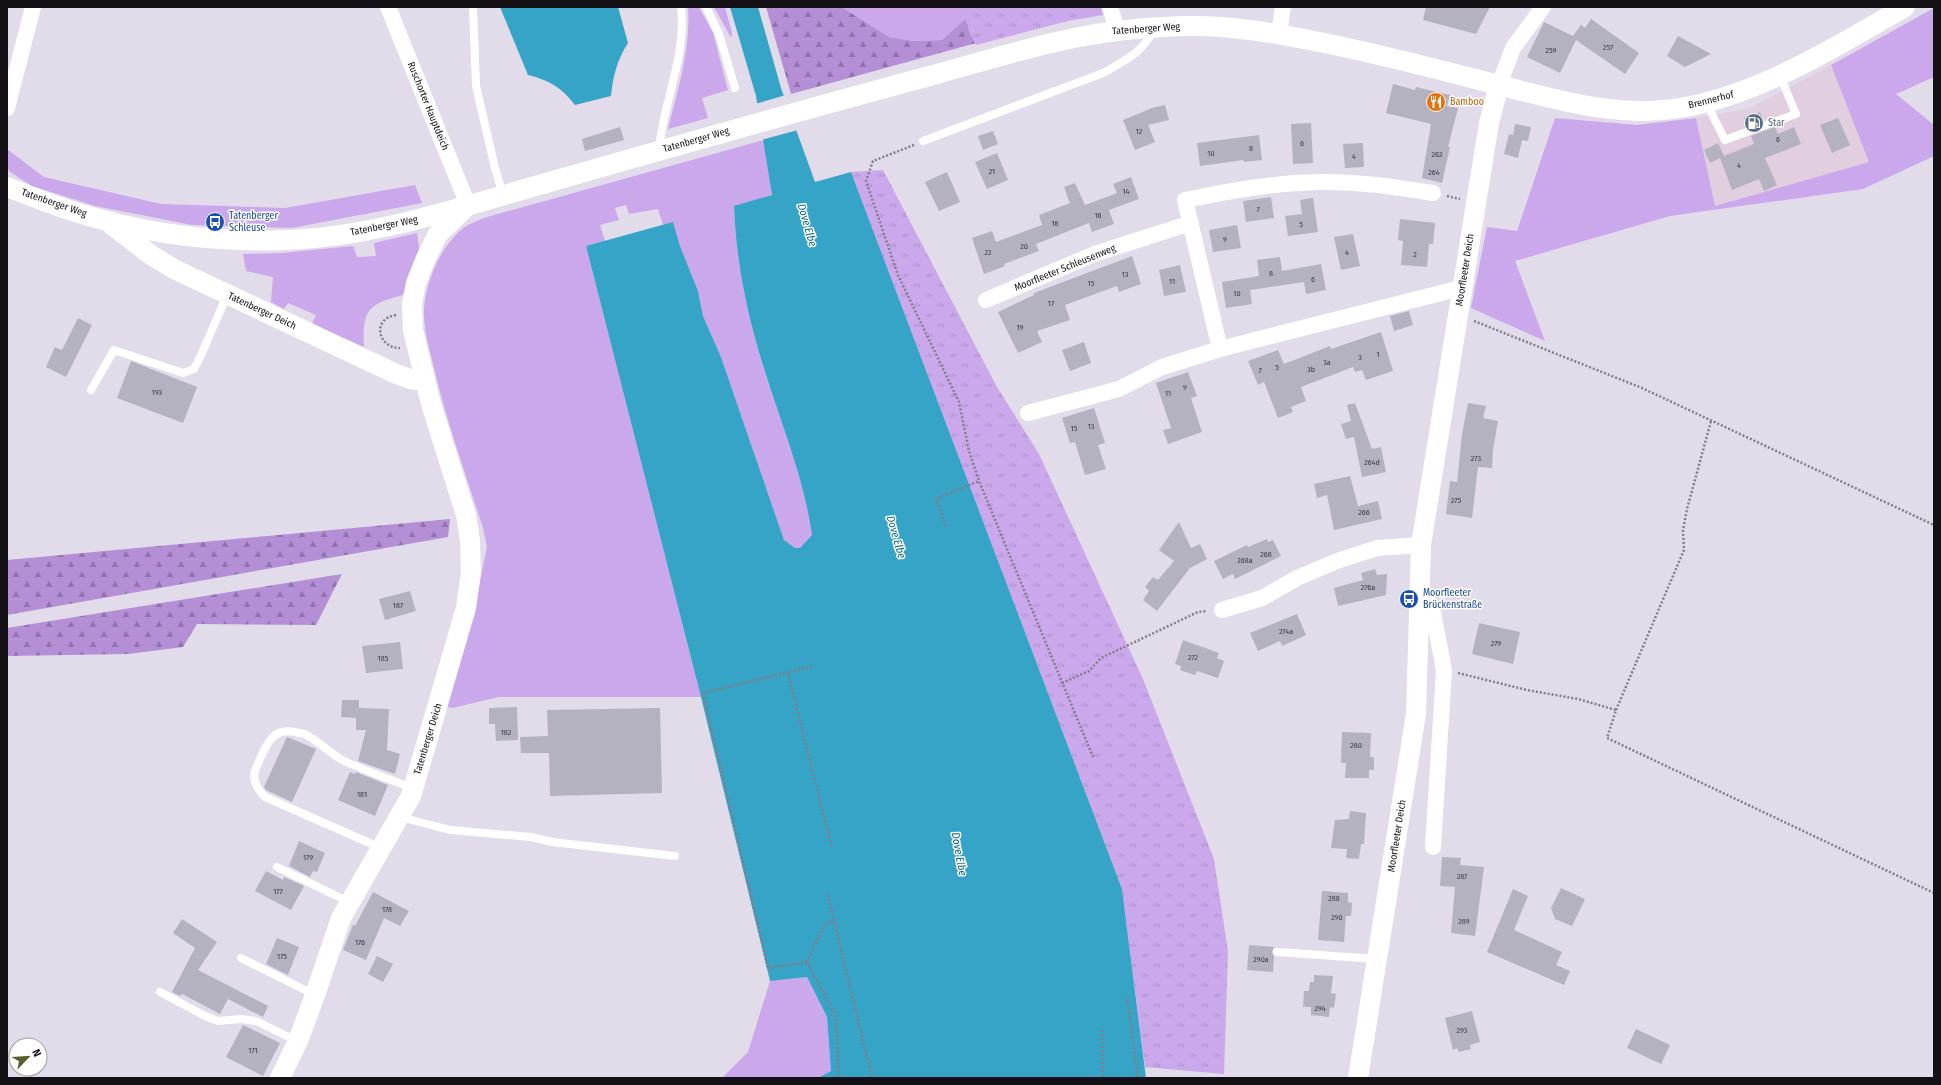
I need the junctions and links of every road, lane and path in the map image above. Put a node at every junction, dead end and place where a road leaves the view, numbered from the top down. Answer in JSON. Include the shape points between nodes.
{"nodes":[{"id":1,"x":33,"y":7,"type":"edge"},
{"id":2,"x":388,"y":7,"type":"edge"},
{"id":3,"x":473,"y":7,"type":"edge"},
{"id":4,"x":681,"y":7,"type":"edge"},
{"id":5,"x":706,"y":7,"type":"edge"},
{"id":6,"x":1110,"y":7,"type":"edge"},
{"id":7,"x":1282,"y":7,"type":"edge"},
{"id":8,"x":1543,"y":7,"type":"edge"},
{"id":9,"x":1906,"y":7,"type":"edge"},
{"id":10,"x":1156,"y":27,"type":"junction"},
{"id":11,"x":1117,"y":30,"type":"junction"},
{"id":12,"x":1279,"y":34,"type":"junction"},
{"id":13,"x":1780,"y":75,"type":"junction"},
{"id":14,"x":1499,"y":85,"type":"junction"},
{"id":15,"x":735,"y":88,"type":"dead end"},
{"id":16,"x":1706,"y":102,"type":"junction"},
{"id":17,"x":7,"y":108,"type":"edge"},
{"id":18,"x":923,"y":141,"type":"joint"},
{"id":19,"x":659,"y":151,"type":"junction"},
{"id":20,"x":7,"y":187,"type":"edge"},
{"id":21,"x":1433,"y":193,"type":"joint"},
{"id":22,"x":503,"y":195,"type":"junction"},
{"id":23,"x":1476,"y":202,"type":"junction"},
{"id":24,"x":468,"y":205,"type":"junction"},
{"id":25,"x":108,"y":221,"type":"junction"},
{"id":26,"x":1190,"y":223,"type":"junction"},
{"id":27,"x":1461,"y":288,"type":"junction"},
{"id":28,"x":227,"y":294,"type":"junction"},
{"id":29,"x":986,"y":300,"type":"dead end"},
{"id":30,"x":1458,"y":315,"type":"junction"},
{"id":31,"x":1220,"y":349,"type":"junction"},
{"id":32,"x":426,"y":381,"type":"junction"},
{"id":33,"x":91,"y":390,"type":"dead end"},
{"id":34,"x":1028,"y":413,"type":"dead end"},
{"id":35,"x":1711,"y":420,"type":"junction"},
{"id":36,"x":979,"y":481,"type":"junction"},
{"id":37,"x":1934,"y":525,"type":"edge"},
{"id":38,"x":946,"y":526,"type":"dead end"},
{"id":39,"x":1421,"y":545,"type":"junction"},
{"id":40,"x":1421,"y":592,"type":"junction"},
{"id":41,"x":1222,"y":610,"type":"dead end"},
{"id":42,"x":1198,"y":612,"type":"dead end"},
{"id":43,"x":814,"y":666,"type":"dead end"},
{"id":44,"x":1444,"y":670,"type":"junction"},
{"id":45,"x":788,"y":673,"type":"junction"},
{"id":46,"x":1062,"y":683,"type":"junction"},
{"id":47,"x":1616,"y":710,"type":"junction"},
{"id":48,"x":1093,"y":757,"type":"dead end"},
{"id":49,"x":413,"y":788,"type":"junction"},
{"id":50,"x":400,"y":817,"type":"junction"},
{"id":51,"x":1433,"y":847,"type":"dead end"},
{"id":52,"x":381,"y":848,"type":"junction"},
{"id":53,"x":832,"y":848,"type":"dead end"},
{"id":54,"x":675,"y":856,"type":"dead end"},
{"id":55,"x":277,"y":867,"type":"dead end"},
{"id":56,"x":1934,"y":894,"type":"edge"},
{"id":57,"x":828,"y":895,"type":"dead end"},
{"id":58,"x":349,"y":902,"type":"junction"},
{"id":59,"x":834,"y":921,"type":"junction"},
{"id":60,"x":1277,"y":952,"type":"dead end"},
{"id":61,"x":242,"y":958,"type":"dead end"},
{"id":62,"x":1377,"y":959,"type":"junction"},
{"id":63,"x":807,"y":962,"type":"junction"},
{"id":64,"x":160,"y":992,"type":"dead end"},
{"id":65,"x":315,"y":995,"type":"junction"},
{"id":66,"x":1126,"y":996,"type":"dead end"},
{"id":67,"x":1102,"y":1030,"type":"dead end"},
{"id":68,"x":298,"y":1041,"type":"junction"},
{"id":69,"x":280,"y":1078,"type":"edge"},
{"id":70,"x":839,"y":1078,"type":"edge"},
{"id":71,"x":872,"y":1078,"type":"edge"},
{"id":72,"x":1103,"y":1078,"type":"edge"},
{"id":73,"x":1138,"y":1078,"type":"edge"},
{"id":74,"x":1358,"y":1078,"type":"edge"}],
"edges":[{"from":1,"to":17,"type":"street"},
{"from":2,"to":24,"type":"street","name":"Ruschorter Hauptdeich"},
{"from":3,"to":22,"type":"lane","via":[[476,86]]},
{"from":4,"to":19,"type":"lane","via":[[676,71],[661,130]]},
{"from":5,"to":15,"type":"lane","via":[[719,34]]},
{"from":6,"to":11,"type":"street"},
{"from":7,"to":12,"type":"street"},
{"from":8,"to":14,"type":"street","name":"Moorfleeter Deich","via":[[1513,48]]},
{"from":9,"to":13,"type":"street","name":"Brennerhof"},
{"from":10,"to":11,"type":"street","name":"Tatenberger Weg"},
{"from":10,"to":12,"type":"street","name":"Tatenberger Weg","via":[[1209,27]]},
{"from":10,"to":18,"type":"lane","via":[[1144,47],[1103,73]]},
{"from":11,"to":19,"type":"street","name":"Tatenberger Weg","via":[[1045,44]]},
{"from":12,"to":14,"type":"street","name":"Tatenberger Weg","via":[[1377,54]]},
{"from":13,"to":16,"type":"street","name":"Brennerhof","via":[[1732,96]]},
{"from":13,"to":16,"type":"lane","via":[[1796,114],[1725,140]]},
{"from":14,"to":16,"type":"street","name":"Brennerhof","via":[[1558,102],[1608,110],[1686,107]]},
{"from":14,"to":23,"type":"street","name":"Moorfleeter Deich","via":[[1489,123]]},
{"from":18,"to":36,"type":"path","via":[[873,161],[866,181],[898,275],[959,402],[969,451]]},
{"from":19,"to":22,"type":"street","name":"Tatenberger Weg"},
{"from":20,"to":25,"type":"street","name":"Tatenberger Weg","via":[[69,211]]},
{"from":21,"to":23,"type":"path"},
{"from":21,"to":26,"type":"street","via":[[1375,184],[1319,182],[1248,187],[1185,200]]},
{"from":22,"to":24,"type":"street","name":"Tatenberger Weg"},
{"from":23,"to":27,"type":"street","name":"Moorfleeter Deich"},
{"from":24,"to":25,"type":"street","name":"Tatenberger Weg","via":[[415,221],[361,231],[286,240],[210,239],[164,234]]},
{"from":24,"to":32,"type":"street","name":"Tatenberger Deich","via":[[438,234],[416,283],[412,304],[414,330]]},
{"from":25,"to":28,"type":"street","name":"Tatenberger Deich","via":[[150,255]]},
{"from":26,"to":29,"type":"street","name":"Moorfleeter Schleusenweg","via":[[1097,253]]},
{"from":26,"to":31,"type":"street"},
{"from":27,"to":30,"type":"street","name":"Moorfleeter Deich"},
{"from":27,"to":31,"type":"street"},
{"from":28,"to":32,"type":"street","name":"Tatenberger Deich","via":[[394,373]]},
{"from":28,"to":33,"type":"lane","via":[[194,369],[183,373],[114,350]]},
{"from":30,"to":35,"type":"path","via":[[1642,388]]},
{"from":30,"to":39,"type":"street","name":"Moorfleeter Deich"},
{"from":31,"to":34,"type":"street","via":[[1162,367],[1119,389]]},
{"from":32,"to":49,"type":"street","name":"Tatenberger Deich","via":[[466,515],[472,572],[464,615]]},
{"from":35,"to":37,"type":"path"},
{"from":35,"to":47,"type":"path","via":[[1687,509],[1684,550]]},
{"from":36,"to":38,"type":"path","via":[[936,499]]},
{"from":36,"to":46,"type":"path"},
{"from":39,"to":40,"type":"street","name":"Moorfleeter Deich"},
{"from":39,"to":41,"type":"street","via":[[1377,548],[1343,558],[1297,578],[1262,598]]},
{"from":40,"to":44,"type":"street","via":[[1432,607]]},
{"from":40,"to":62,"type":"street","name":"Moorfleeter Deich","via":[[1416,714]]},
{"from":42,"to":46,"type":"path","via":[[1101,658],[1089,671]]},
{"from":43,"to":45,"type":"path"},
{"from":44,"to":47,"type":"path","via":[[1578,699]]},
{"from":44,"to":51,"type":"street"},
{"from":45,"to":53,"type":"path"},
{"from":45,"to":63,"type":"path","via":[[703,693],[768,968]]},
{"from":46,"to":48,"type":"path"},
{"from":47,"to":56,"type":"path","via":[[1607,738]]},
{"from":49,"to":50,"type":"street","name":"Tatenberger Deich"},
{"from":49,"to":52,"type":"lane","via":[[340,759],[305,735],[289,731],[277,734],[271,739],[255,770],[254,780],[257,789],[265,797]]},
{"from":50,"to":52,"type":"street","name":"Tatenberger Deich"},
{"from":50,"to":54,"type":"lane","via":[[450,830],[531,837],[552,842]]},
{"from":52,"to":58,"type":"street","name":"Tatenberger Deich"},
{"from":55,"to":58,"type":"lane"},
{"from":57,"to":59,"type":"path"},
{"from":58,"to":65,"type":"street","name":"Tatenberger Deich","via":[[341,918]]},
{"from":59,"to":63,"type":"path","via":[[825,924]]},
{"from":59,"to":71,"type":"path"},
{"from":60,"to":62,"type":"lane"},
{"from":61,"to":65,"type":"lane"},
{"from":62,"to":74,"type":"street","name":"Moorfleeter Deich"},
{"from":63,"to":70,"type":"path","via":[[836,1015]]},
{"from":64,"to":68,"type":"lane","via":[[218,1021],[256,1021]]},
{"from":65,"to":68,"type":"street","name":"Tatenberger Deich"},
{"from":66,"to":73,"type":"path"},
{"from":67,"to":72,"type":"path"},
{"from":68,"to":69,"type":"street","name":"Tatenberger Deich"}]}
